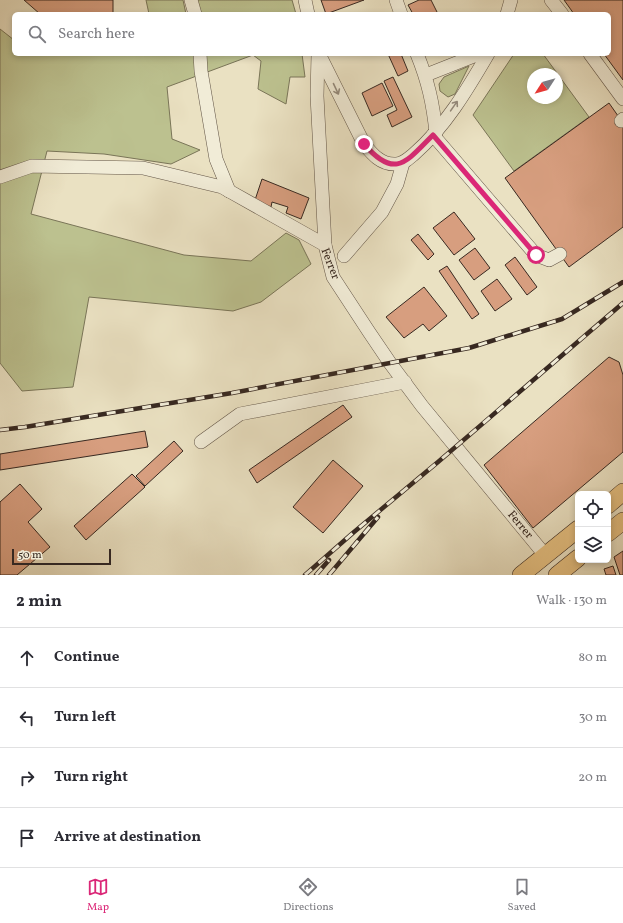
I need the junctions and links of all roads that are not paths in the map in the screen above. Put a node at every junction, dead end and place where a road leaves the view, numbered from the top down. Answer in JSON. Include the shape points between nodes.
{"nodes":[{"id":1,"x":191,"y":0,"type":"edge"},
{"id":2,"x":305,"y":0,"type":"edge"},
{"id":3,"x":396,"y":0,"type":"edge"},
{"id":4,"x":511,"y":0,"type":"edge"},
{"id":5,"x":551,"y":0,"type":"edge"},
{"id":6,"x":194,"y":12,"type":"edge"},
{"id":7,"x":308,"y":12,"type":"edge"},
{"id":8,"x":400,"y":12,"type":"edge"},
{"id":9,"x":508,"y":12,"type":"edge"},
{"id":10,"x":560,"y":12,"type":"edge"},
{"id":11,"x":200,"y":56,"type":"edge"},
{"id":12,"x":318,"y":56,"type":"edge"},
{"id":13,"x":319,"y":56,"type":"edge"},
{"id":14,"x":418,"y":56,"type":"edge"},
{"id":15,"x":474,"y":56,"type":"edge"},
{"id":16,"x":487,"y":56,"type":"edge"},
{"id":17,"x":591,"y":56,"type":"edge"},
{"id":18,"x":426,"y":75,"type":"junction"},
{"id":19,"x":623,"y":99,"type":"edge"},
{"id":20,"x":435,"y":134,"type":"junction"},
{"id":21,"x":403,"y":163,"type":"junction"},
{"id":22,"x":0,"y":177,"type":"edge"},
{"id":23,"x":229,"y":191,"type":"junction"},
{"id":24,"x":324,"y":245,"type":"junction"},
{"id":25,"x":560,"y":254,"type":"dead end"},
{"id":26,"x":344,"y":256,"type":"dead end"},
{"id":27,"x":405,"y":382,"type":"junction"},
{"id":28,"x":201,"y":442,"type":"dead end"},
{"id":29,"x":623,"y":492,"type":"edge"},
{"id":30,"x":611,"y":502,"type":"edge"},
{"id":31,"x":623,"y":521,"type":"edge"},
{"id":32,"x":575,"y":531,"type":"edge"},
{"id":33,"x":611,"y":531,"type":"edge"},
{"id":34,"x":545,"y":555,"type":"junction"},
{"id":35,"x":575,"y":560,"type":"edge"},
{"id":36,"x":521,"y":575,"type":"edge"},
{"id":37,"x":557,"y":575,"type":"edge"}],
"edges":[{"from":1,"to":6,"type":"street"},
{"from":2,"to":7,"type":"street"},
{"from":3,"to":8,"type":"street"},
{"from":4,"to":9,"type":"street"},
{"from":5,"to":10,"type":"street"},
{"from":11,"to":23,"type":"street","via":[[216,159]]},
{"from":12,"to":24,"type":"street","via":[[317,96]]},
{"from":13,"to":21,"type":"street","one_way":true,"via":[[364,144],[384,163]]},
{"from":14,"to":18,"type":"street"},
{"from":15,"to":18,"type":"street"},
{"from":20,"to":16,"type":"street","one_way":true},
{"from":17,"to":19,"type":"street"},
{"from":18,"to":20,"type":"street"},
{"from":20,"to":21,"type":"street"},
{"from":20,"to":25,"type":"street","via":[[536,255],[549,260]]},
{"from":21,"to":26,"type":"street","via":[[397,184],[382,212]]},
{"from":22,"to":23,"type":"street","name":"Ferrer","via":[[32,166],[143,168],[222,187]]},
{"from":23,"to":24,"type":"street","name":"Ferrer"},
{"from":24,"to":27,"type":"street","name":"Ferrer","via":[[333,277]]},
{"from":27,"to":28,"type":"street","via":[[240,414]]},
{"from":27,"to":34,"type":"street","name":"Ferrer"},
{"from":29,"to":30,"type":"main road"},
{"from":31,"to":33,"type":"main road"},
{"from":32,"to":34,"type":"main road"},
{"from":34,"to":36,"type":"main road"},
{"from":35,"to":37,"type":"main road"}]}
